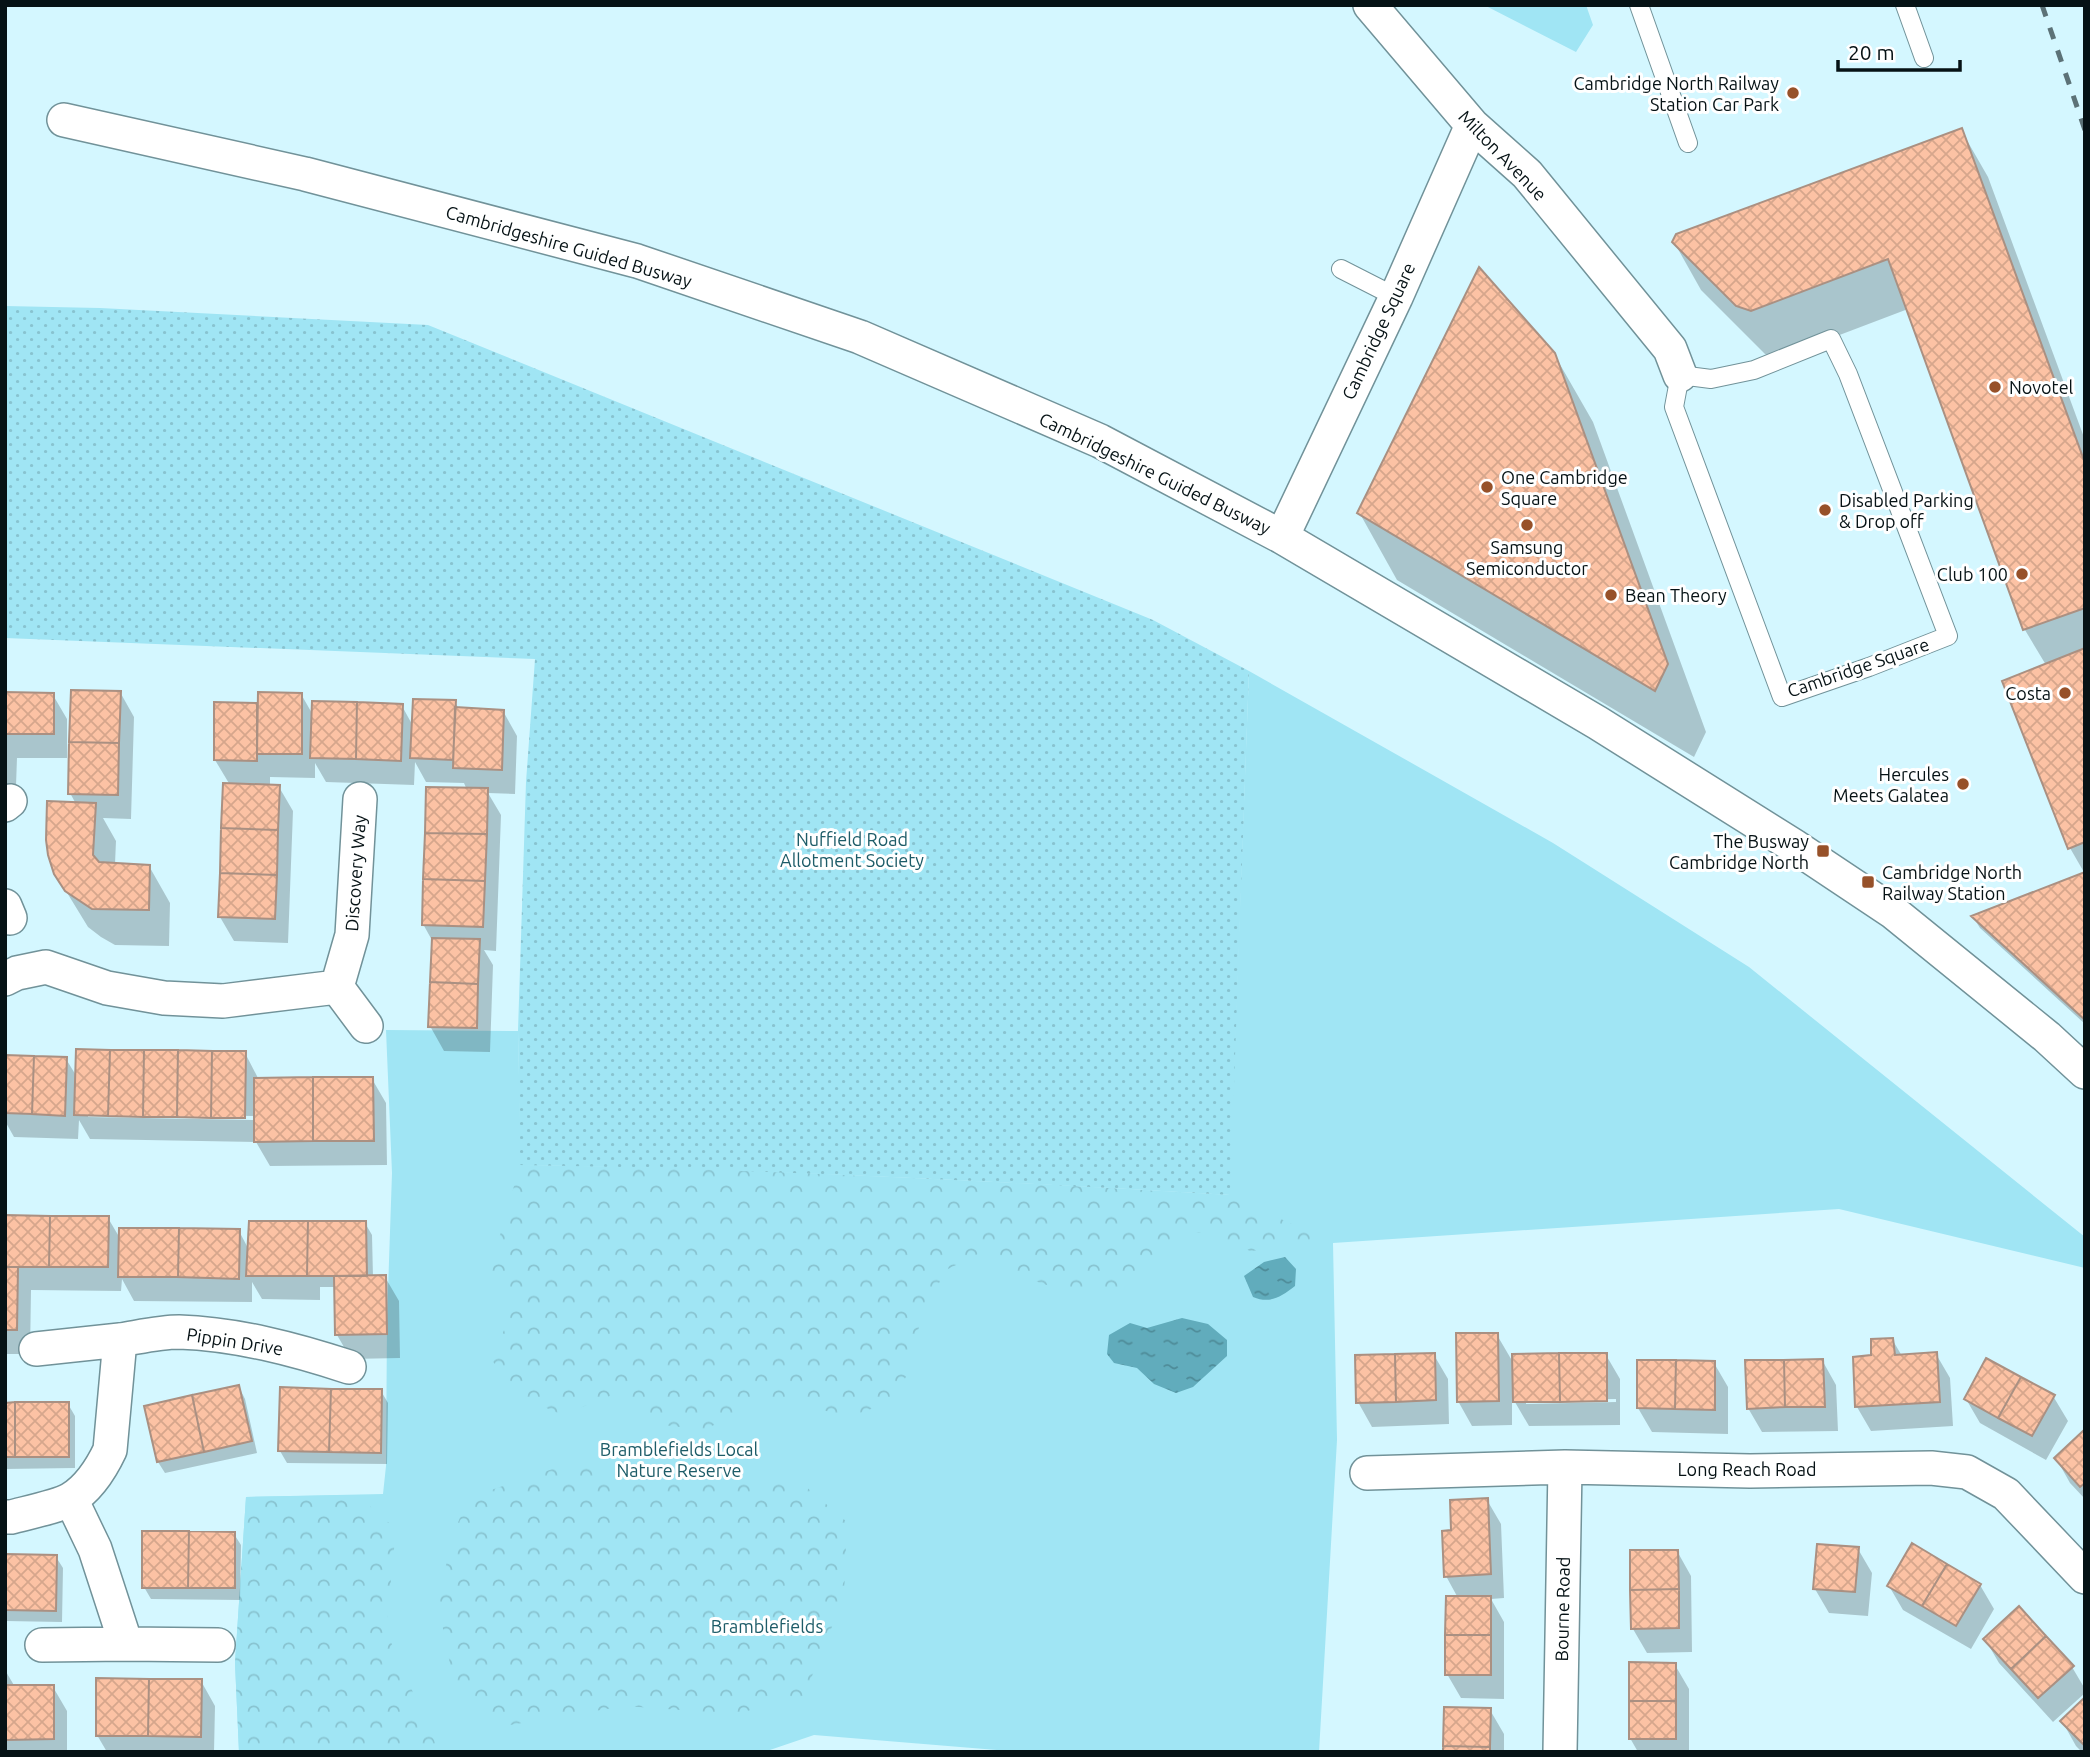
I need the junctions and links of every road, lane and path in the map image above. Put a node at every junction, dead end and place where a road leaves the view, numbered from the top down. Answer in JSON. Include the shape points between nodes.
{"nodes":[{"id":1,"x":1370,"y":5,"type":"edge"},
{"id":2,"x":1639,"y":5,"type":"edge"},
{"id":3,"x":1905,"y":5,"type":"edge"},
{"id":4,"x":1924,"y":58,"type":"dead end"},
{"id":5,"x":64,"y":120,"type":"dead end"},
{"id":6,"x":1472,"y":125,"type":"junction"},
{"id":7,"x":1688,"y":143,"type":"dead end"},
{"id":8,"x":1341,"y":269,"type":"dead end"},
{"id":9,"x":1395,"y":297,"type":"junction"},
{"id":10,"x":1680,"y":375,"type":"junction"},
{"id":11,"x":1282,"y":537,"type":"junction"},
{"id":12,"x":360,"y":799,"type":"dead end"},
{"id":13,"x":5,"y":979,"type":"edge"},
{"id":14,"x":337,"y":987,"type":"junction"},
{"id":15,"x":366,"y":1026,"type":"dead end"},
{"id":16,"x":2085,"y":1072,"type":"edge"},
{"id":17,"x":120,"y":1340,"type":"junction"},
{"id":18,"x":36,"y":1349,"type":"dead end"},
{"id":19,"x":349,"y":1367,"type":"dead end"},
{"id":20,"x":1565,"y":1467,"type":"junction"},
{"id":21,"x":1367,"y":1473,"type":"dead end"},
{"id":22,"x":71,"y":1499,"type":"junction"},
{"id":23,"x":5,"y":1517,"type":"edge"},
{"id":24,"x":2085,"y":1577,"type":"edge"},
{"id":25,"x":126,"y":1644,"type":"junction"},
{"id":26,"x":42,"y":1645,"type":"dead end"},
{"id":27,"x":218,"y":1645,"type":"dead end"},
{"id":28,"x":1560,"y":1752,"type":"edge"}],
"edges":[{"from":1,"to":6,"type":"street","name":"Milton Avenue"},
{"from":2,"to":7,"type":"lane"},
{"from":3,"to":4,"type":"lane"},
{"from":5,"to":11,"type":"street","name":"Cambridgeshire Guided Busway","via":[[305,174],[637,261],[860,337],[1100,441]]},
{"from":6,"to":9,"type":"street","name":"Cambridge Square"},
{"from":6,"to":10,"type":"street","name":"Milton Avenue","via":[[1525,172],[1670,349]]},
{"from":8,"to":9,"type":"lane"},
{"from":9,"to":11,"type":"street","name":"Cambridge Square"},
{"from":10,"to":10,"type":"lane","name":"Cambridge Square","via":[[1711,379],[1755,370],[1831,340],[1948,636],[1782,697],[1674,407]]},
{"from":11,"to":16,"type":"street","name":"Cambridgeshire Guided Busway","via":[[1598,723],[1805,853],[1893,912]]},
{"from":12,"to":14,"type":"street","name":"Discovery Way","via":[[352,935]]},
{"from":13,"to":14,"type":"street","via":[[46,967],[107,988],[164,998],[223,1001]]},
{"from":14,"to":15,"type":"street"},
{"from":17,"to":18,"type":"street","name":"Pippin Drive"},
{"from":17,"to":19,"type":"street","name":"Pippin Drive","via":[[177,1332],[229,1336]]},
{"from":17,"to":22,"type":"street","via":[[110,1451],[92,1480]]},
{"from":20,"to":21,"type":"street","name":"Long Reach Road"},
{"from":20,"to":24,"type":"street","name":"Long Reach Road","via":[[1931,1468],[1967,1472],[2006,1494]]},
{"from":20,"to":28,"type":"street","name":"Bourne Road"},
{"from":22,"to":23,"type":"street"},
{"from":22,"to":25,"type":"street","via":[[95,1549]]},
{"from":25,"to":26,"type":"street"},
{"from":25,"to":27,"type":"street"}]}
